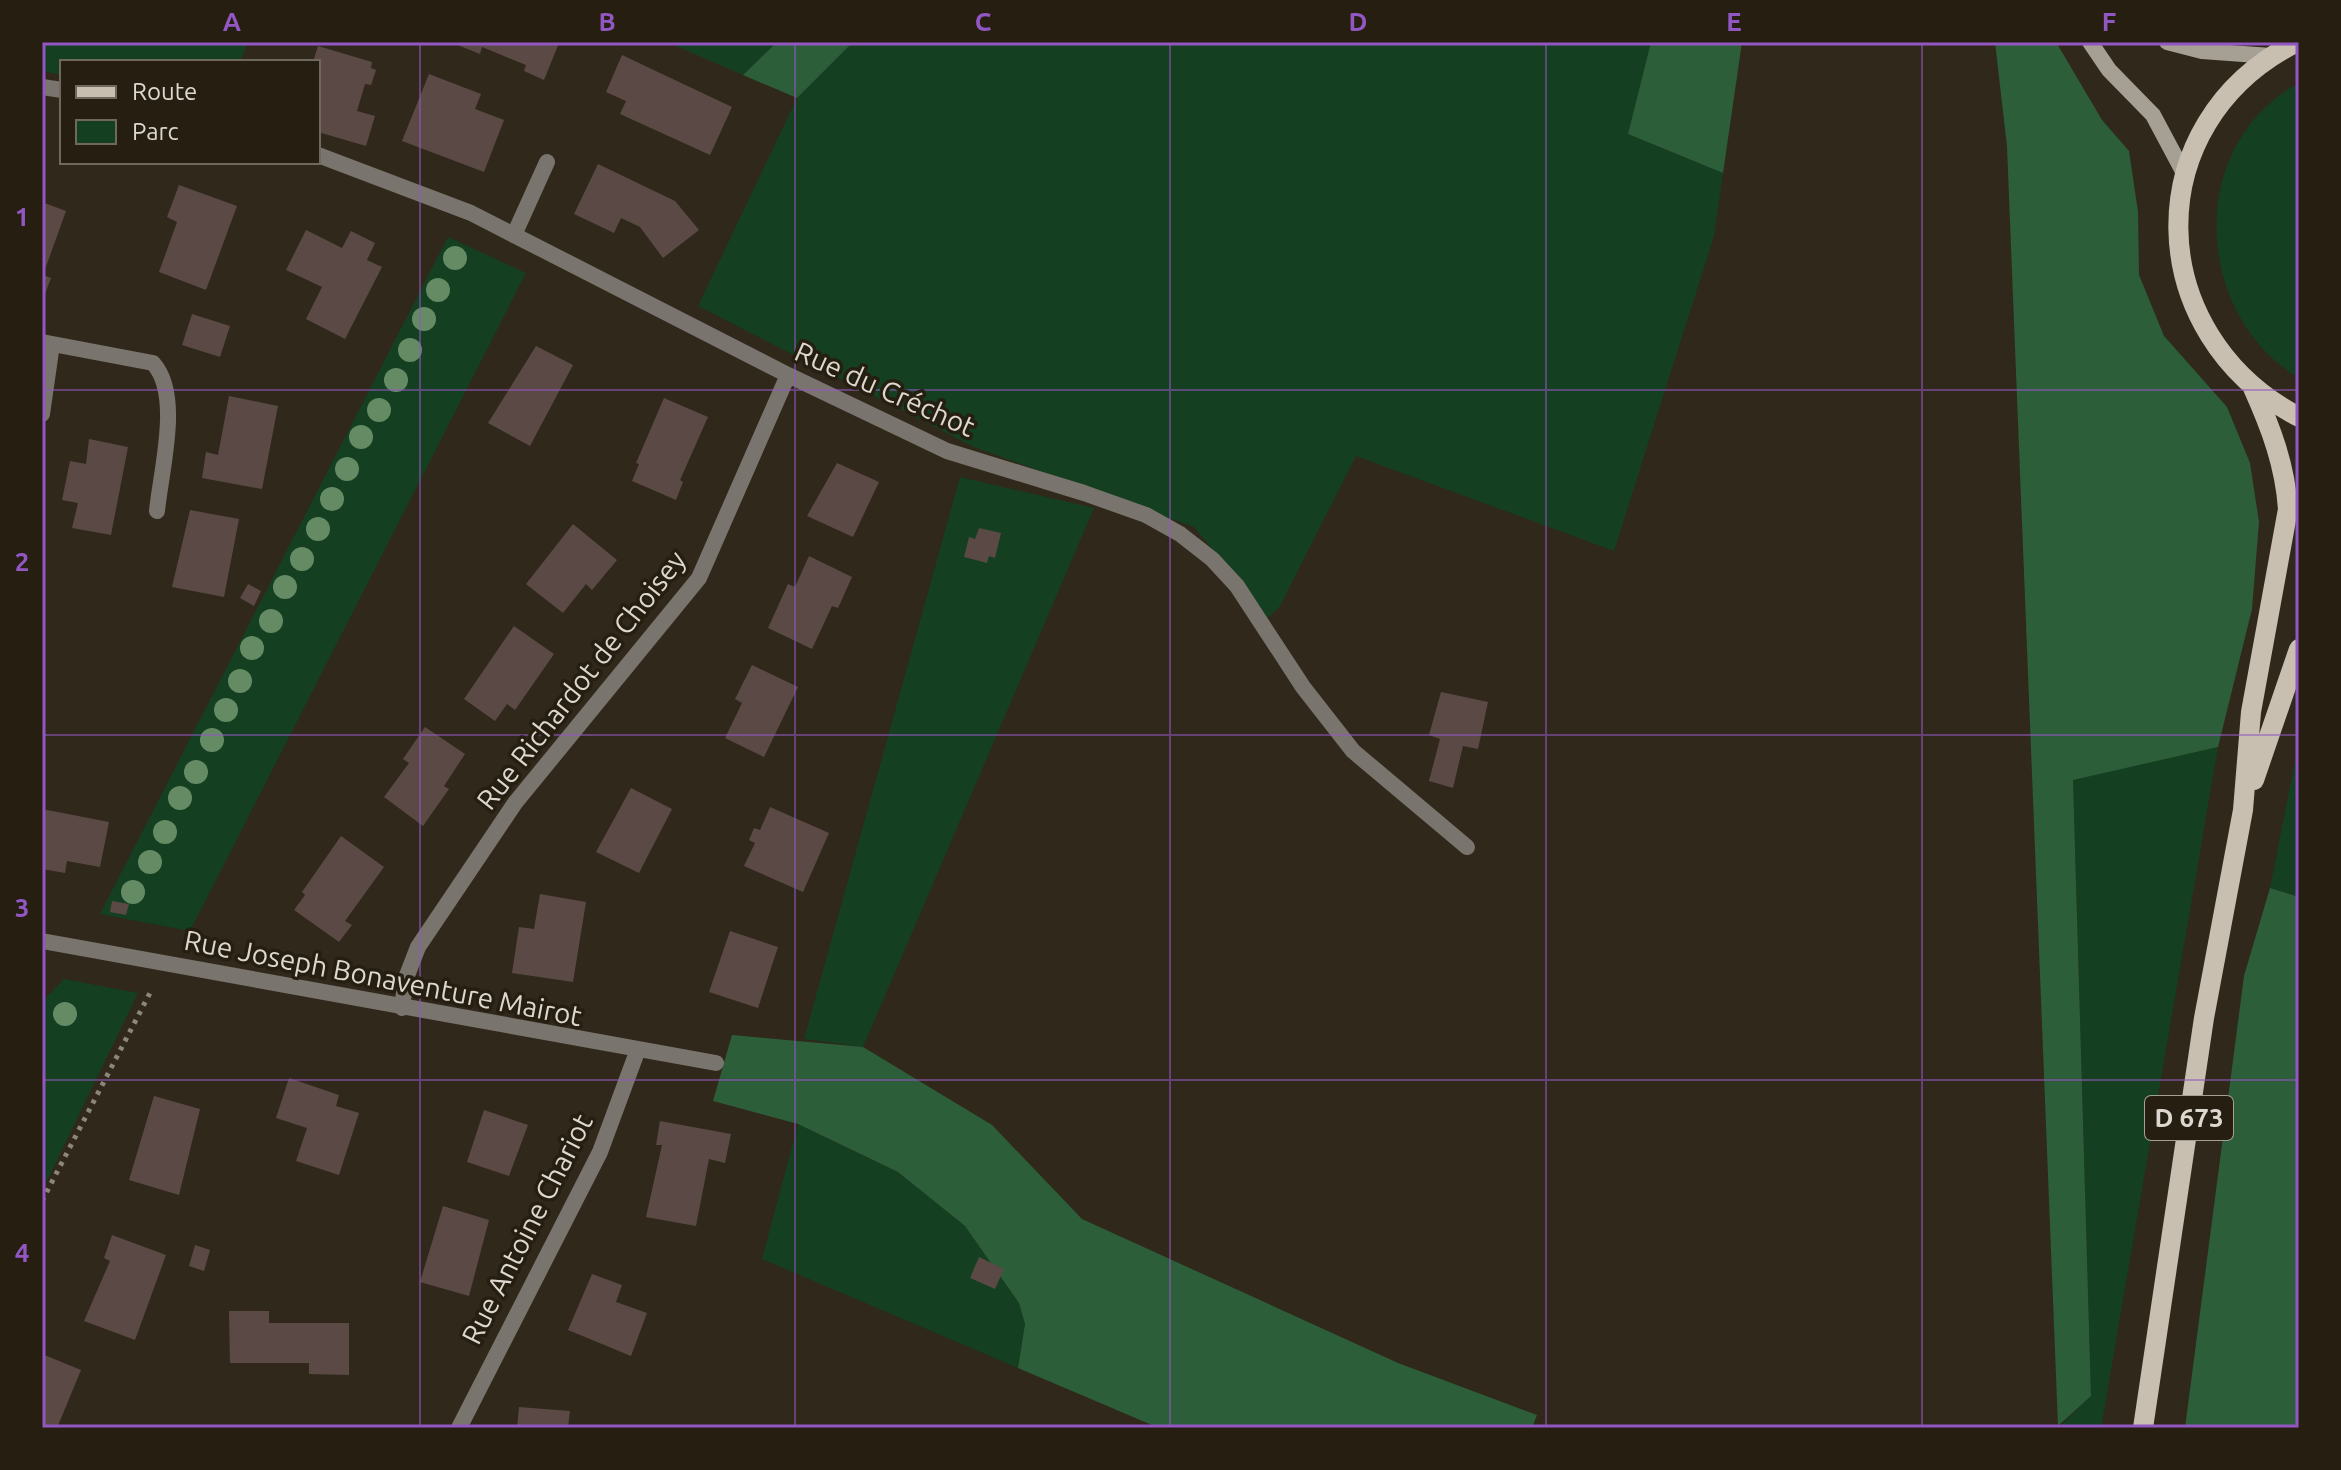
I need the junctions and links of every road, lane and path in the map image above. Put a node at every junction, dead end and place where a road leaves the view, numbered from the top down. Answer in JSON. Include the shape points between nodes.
{"nodes":[{"id":1,"x":2090,"y":42,"type":"edge"},
{"id":2,"x":2167,"y":42,"type":"edge"},
{"id":3,"x":2297,"y":42,"type":"edge"},
{"id":4,"x":2271,"y":56,"type":"junction"},
{"id":5,"x":320,"y":156,"type":"edge"},
{"id":6,"x":547,"y":162,"type":"dead end"},
{"id":7,"x":2185,"y":175,"type":"junction"},
{"id":8,"x":514,"y":235,"type":"junction"},
{"id":9,"x":47,"y":343,"type":"edge"},
{"id":10,"x":788,"y":375,"type":"junction"},
{"id":11,"x":2253,"y":388,"type":"junction"},
{"id":12,"x":42,"y":414,"type":"edge"},
{"id":13,"x":2299,"y":417,"type":"edge"},
{"id":14,"x":157,"y":511,"type":"dead end"},
{"id":15,"x":2299,"y":649,"type":"edge"},
{"id":16,"x":2243,"y":810,"type":"junction"},
{"id":17,"x":1467,"y":847,"type":"dead end"},
{"id":18,"x":42,"y":941,"type":"edge"},
{"id":19,"x":165,"y":964,"type":"junction"},
{"id":20,"x":402,"y":1008,"type":"junction"},
{"id":21,"x":637,"y":1052,"type":"junction"},
{"id":22,"x":716,"y":1063,"type":"dead end"},
{"id":23,"x":42,"y":1201,"type":"edge"},
{"id":24,"x":459,"y":1428,"type":"edge"},
{"id":25,"x":2143,"y":1428,"type":"edge"}],
"edges":[{"from":1,"to":7,"type":"main road","via":[[2153,115]]},
{"from":2,"to":4,"type":"main road","via":[[2202,51]]},
{"from":3,"to":4,"type":"main road"},
{"from":4,"to":7,"type":"main road","via":[[2247,75],[2209,120]]},
{"from":5,"to":8,"type":"street","name":"Rue du Créchot","via":[[471,213]]},
{"from":6,"to":8,"type":"street"},
{"from":7,"to":11,"type":"main road","via":[[2179,207],[2183,275],[2209,337]]},
{"from":8,"to":10,"type":"street","name":"Rue du Créchot"},
{"from":9,"to":12,"type":"street"},
{"from":9,"to":14,"type":"street","via":[[153,363],[162,373],[170,395]]},
{"from":10,"to":17,"type":"street","name":"Rue du Créchot","via":[[947,451],[1146,515],[1180,534],[1237,586],[1303,687],[1353,751]]},
{"from":10,"to":20,"type":"street","name":"Rue Richardot de Choisey","via":[[699,578],[515,803],[418,947]]},
{"from":11,"to":13,"type":"main road"},
{"from":11,"to":16,"type":"main road","number":"D 673","via":[[2277,447],[2288,509],[2251,712]]},
{"from":15,"to":16,"type":"main road","number":"D 673"},
{"from":16,"to":25,"type":"main road","number":"D 673","via":[[2204,1018]]},
{"from":18,"to":19,"type":"street","name":"Rue Joseph Bonaventure Mairot"},
{"from":19,"to":20,"type":"street","name":"Rue Joseph Bonaventure Mairot"},
{"from":19,"to":23,"type":"path"},
{"from":20,"to":21,"type":"street","name":"Rue Joseph Bonaventure Mairot"},
{"from":21,"to":22,"type":"street","name":"Rue Joseph Bonaventure Mairot"},
{"from":21,"to":24,"type":"street","name":"Rue Antoine Chariot","via":[[600,1152]]}]}
